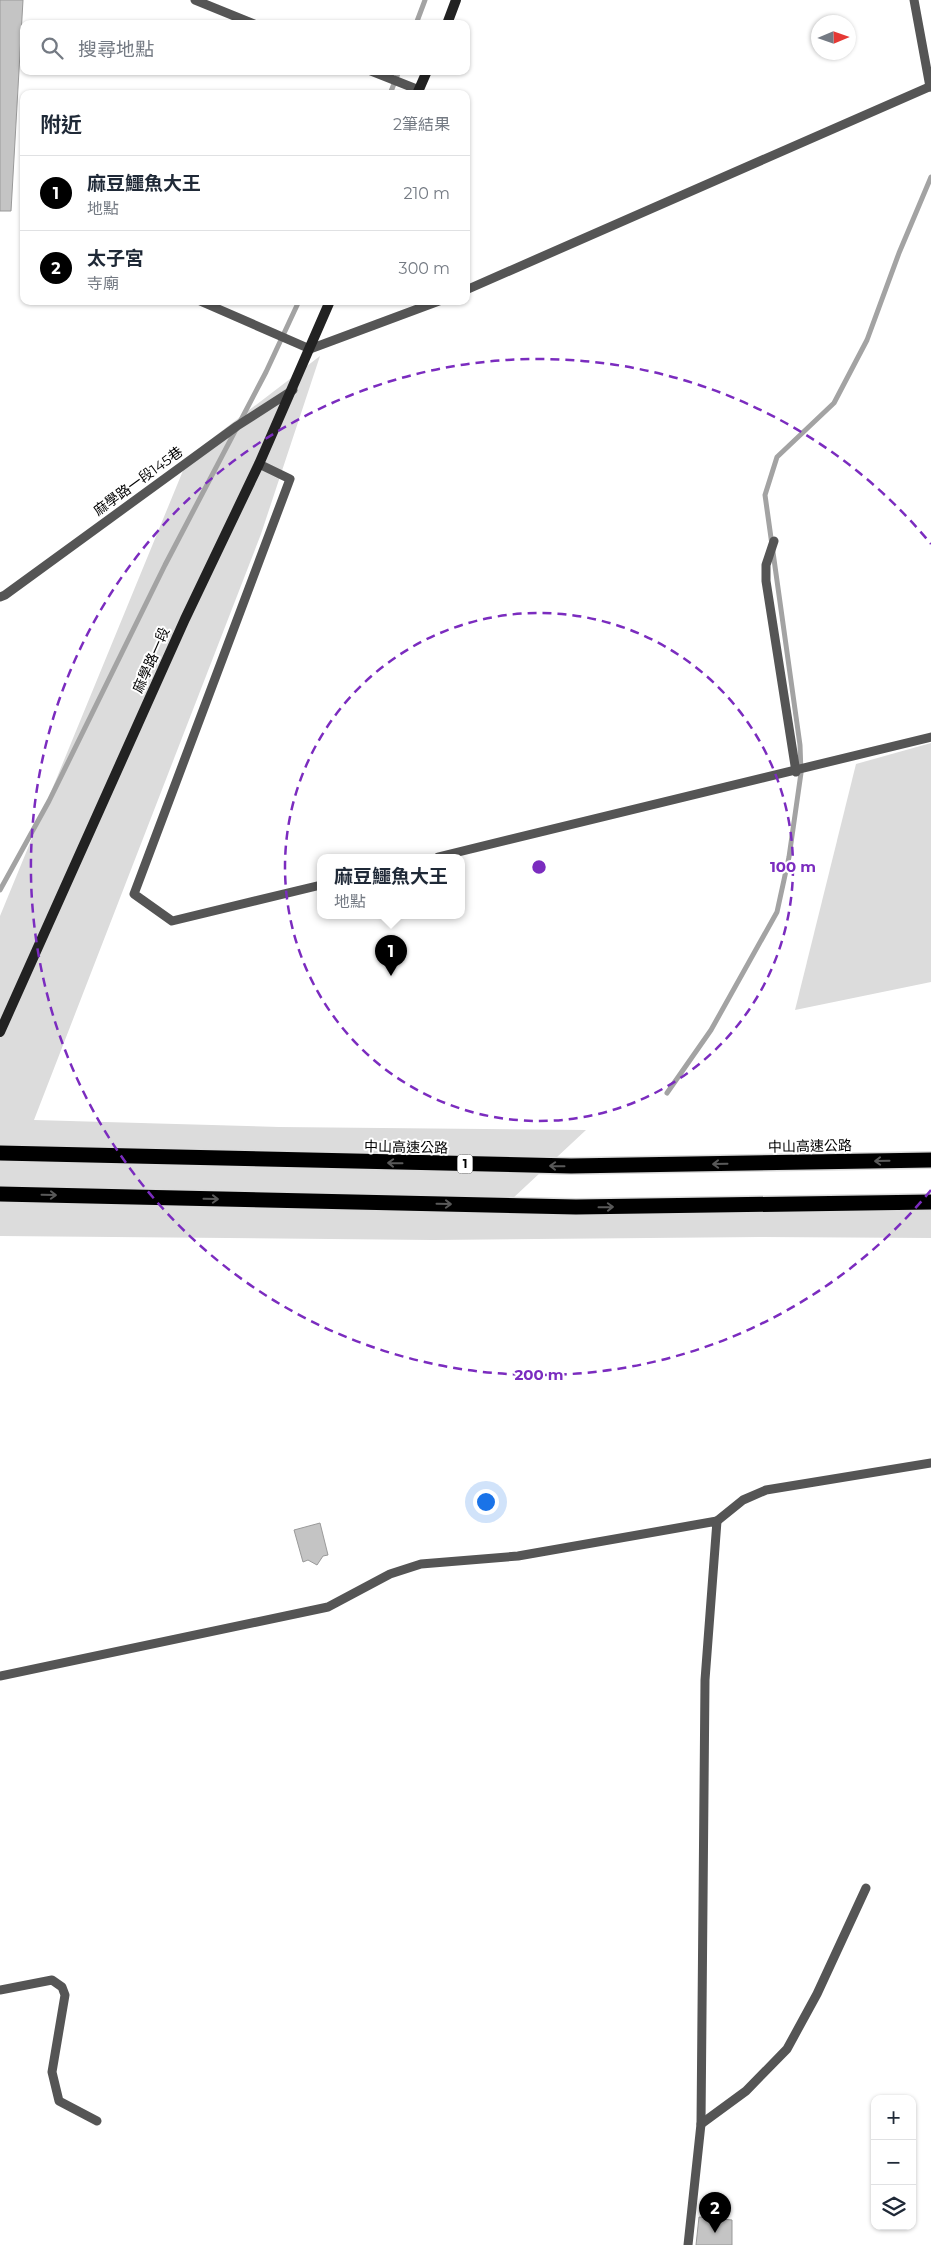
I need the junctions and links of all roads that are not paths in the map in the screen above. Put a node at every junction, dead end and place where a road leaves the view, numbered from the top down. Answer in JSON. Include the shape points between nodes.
{"nodes":[{"id":1,"x":195,"y":0,"type":"edge"},
{"id":2,"x":456,"y":0,"type":"edge"},
{"id":3,"x":914,"y":0,"type":"edge"},
{"id":4,"x":244,"y":20,"type":"edge"},
{"id":5,"x":448,"y":20,"type":"edge"},
{"id":6,"x":380,"y":75,"type":"edge"},
{"id":7,"x":425,"y":75,"type":"edge"},
{"id":8,"x":930,"y":86,"type":"edge"},
{"id":9,"x":414,"y":90,"type":"edge"},
{"id":10,"x":419,"y":90,"type":"edge"},
{"id":11,"x":470,"y":288,"type":"edge"},
{"id":12,"x":209,"y":305,"type":"edge"},
{"id":13,"x":328,"y":305,"type":"edge"},
{"id":14,"x":429,"y":305,"type":"edge"},
{"id":15,"x":310,"y":349,"type":"junction"},
{"id":16,"x":293,"y":390,"type":"junction"},
{"id":17,"x":259,"y":464,"type":"junction"},
{"id":18,"x":774,"y":541,"type":"dead end"},
{"id":19,"x":0,"y":597,"type":"edge"},
{"id":20,"x":931,"y":737,"type":"edge"},
{"id":21,"x":796,"y":772,"type":"junction"},
{"id":22,"x":451,"y":854,"type":"edge"},
{"id":23,"x":317,"y":886,"type":"edge"},
{"id":24,"x":0,"y":1032,"type":"edge"},
{"id":25,"x":0,"y":1153,"type":"edge"},
{"id":26,"x":931,"y":1160,"type":"edge"},
{"id":27,"x":0,"y":1194,"type":"edge"},
{"id":28,"x":931,"y":1202,"type":"edge"},
{"id":29,"x":931,"y":1463,"type":"edge"},
{"id":30,"x":717,"y":1521,"type":"junction"},
{"id":31,"x":0,"y":1676,"type":"edge"},
{"id":32,"x":866,"y":1888,"type":"dead end"},
{"id":33,"x":0,"y":1990,"type":"edge"},
{"id":34,"x":97,"y":2121,"type":"dead end"},
{"id":35,"x":701,"y":2124,"type":"junction"},
{"id":36,"x":688,"y":2245,"type":"edge"}],
"edges":[{"from":1,"to":4,"type":"lane"},
{"from":2,"to":5,"type":"main road"},
{"from":3,"to":8,"type":"lane"},
{"from":6,"to":9,"type":"lane"},
{"from":7,"to":10,"type":"main road"},
{"from":8,"to":11,"type":"lane"},
{"from":12,"to":15,"type":"lane"},
{"from":13,"to":15,"type":"main road","name":"麻學路一段"},
{"from":14,"to":15,"type":"lane"},
{"from":15,"to":16,"type":"main road","name":"麻學路一段"},
{"from":16,"to":17,"type":"main road","name":"麻學路一段"},
{"from":16,"to":19,"type":"lane","name":"麻學路一段145巷","via":[[237,426]]},
{"from":17,"to":23,"type":"lane","via":[[290,480],[134,894],[172,921]]},
{"from":17,"to":24,"type":"main road","name":"麻學路一段","via":[[236,508]]},
{"from":18,"to":21,"type":"lane","via":[[766,565],[766,582]]},
{"from":20,"to":21,"type":"lane"},
{"from":21,"to":22,"type":"lane"},
{"from":26,"to":25,"type":"highway","name":"中山高速公路","number":"1","one_way":true,"via":[[571,1166]]},
{"from":27,"to":28,"type":"highway","one_way":true,"via":[[576,1207]]},
{"from":29,"to":30,"type":"lane","via":[[766,1490],[743,1500]]},
{"from":30,"to":31,"type":"lane","via":[[518,1556],[421,1564],[390,1574],[328,1608]]},
{"from":30,"to":35,"type":"lane","via":[[705,1680]]},
{"from":32,"to":35,"type":"lane","via":[[787,2049],[746,2091]]},
{"from":33,"to":34,"type":"lane","via":[[52,1980],[62,1987],[65,1995],[52,2072],[59,2101]]},
{"from":35,"to":36,"type":"lane"}]}
